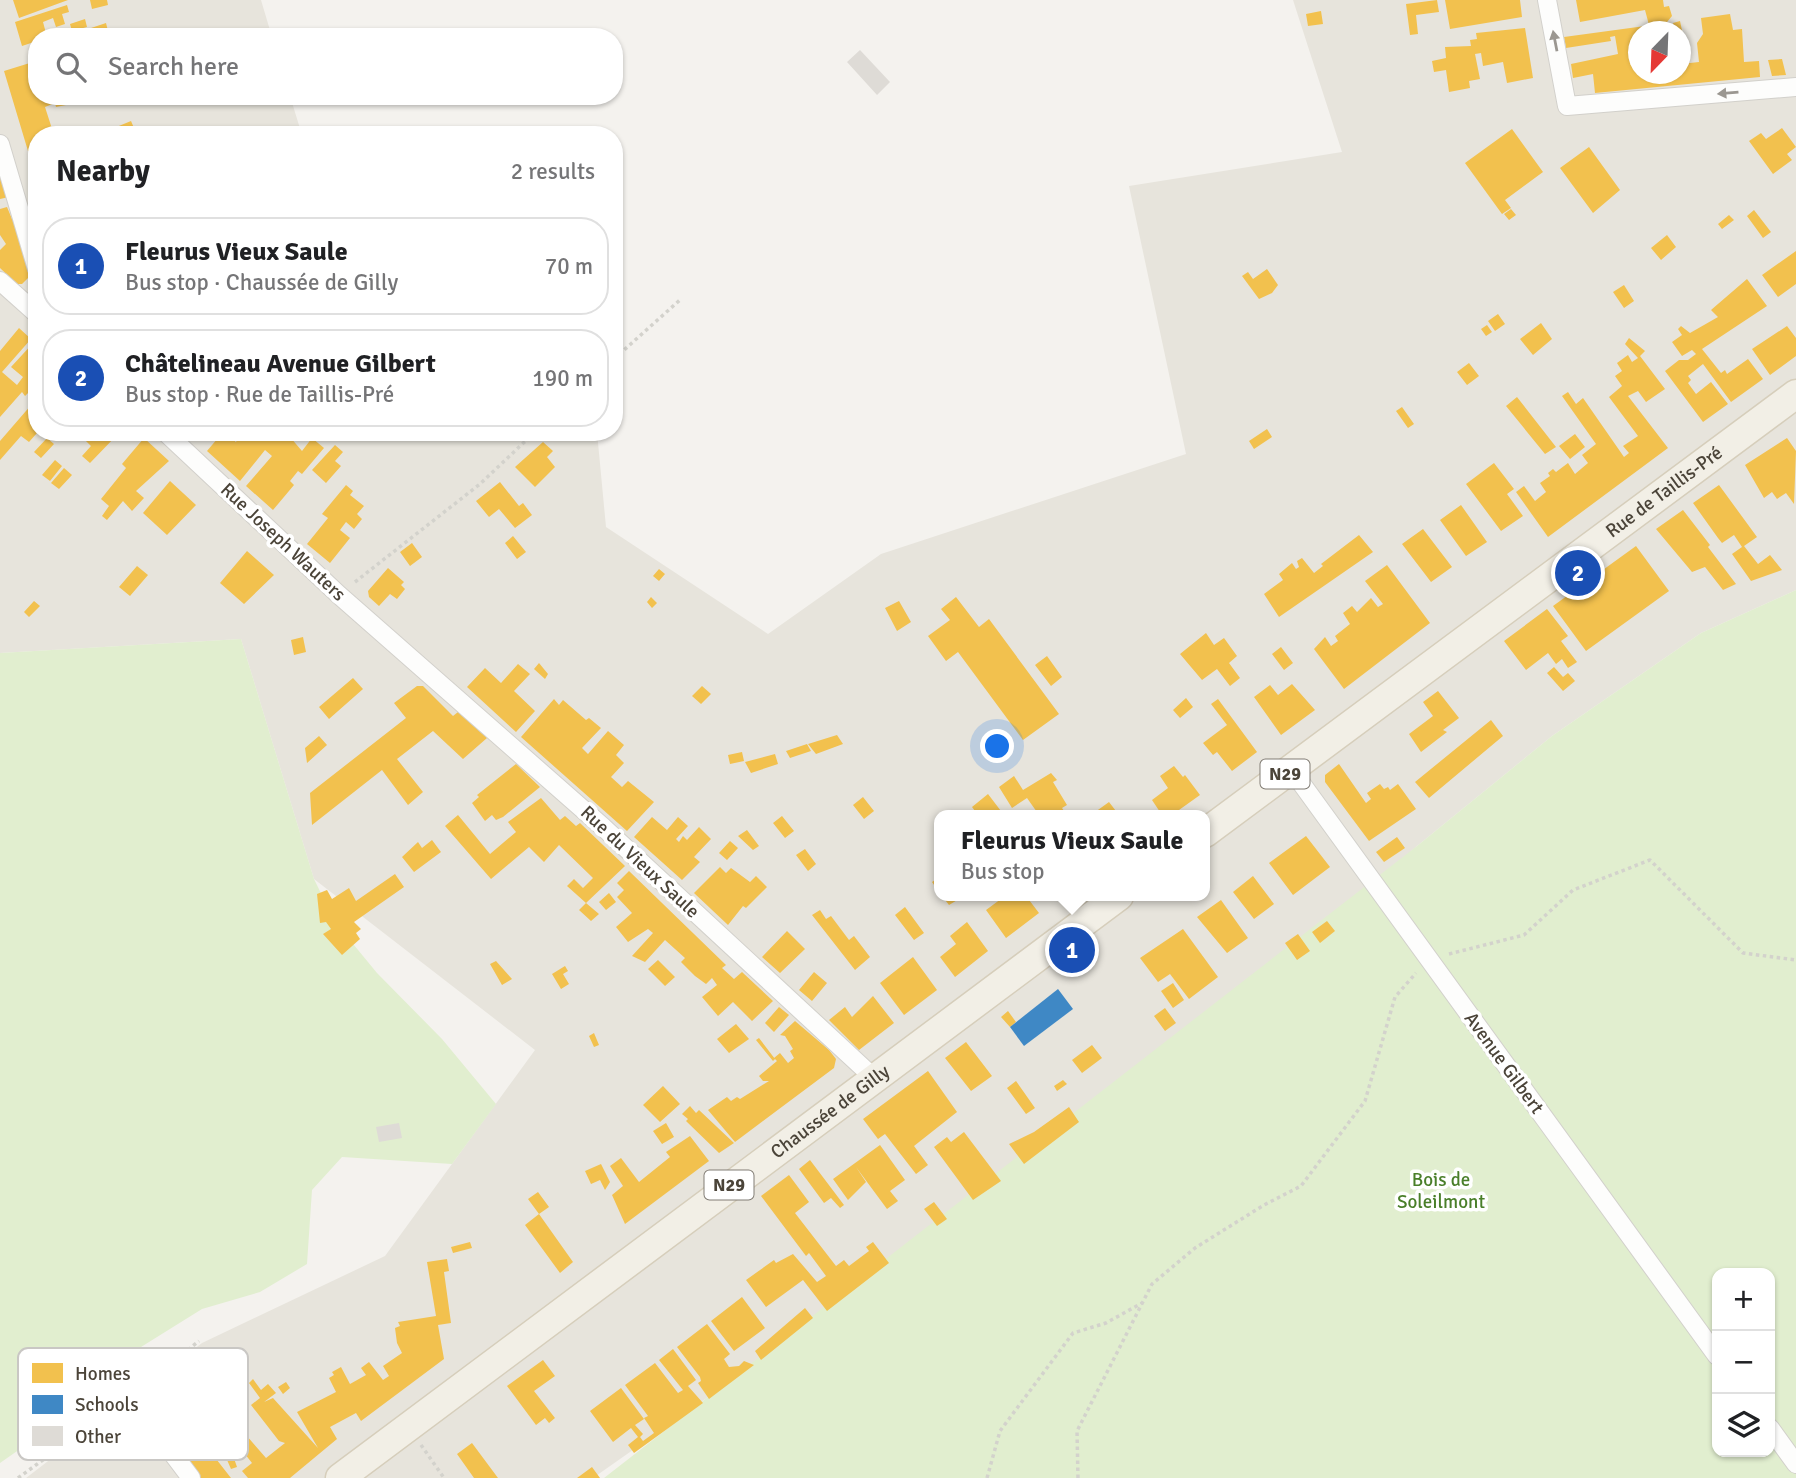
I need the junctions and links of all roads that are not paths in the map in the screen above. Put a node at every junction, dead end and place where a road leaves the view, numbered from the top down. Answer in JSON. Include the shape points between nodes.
{"nodes":[{"id":1,"x":1547,"y":0,"type":"edge"},
{"id":2,"x":1796,"y":87,"type":"edge"},
{"id":3,"x":0,"y":144,"type":"edge"},
{"id":4,"x":28,"y":239,"type":"edge"},
{"id":5,"x":0,"y":281,"type":"edge"},
{"id":6,"x":28,"y":306,"type":"edge"},
{"id":7,"x":1796,"y":394,"type":"edge"},
{"id":8,"x":175,"y":441,"type":"edge"},
{"id":9,"x":404,"y":650,"type":"joint"},
{"id":10,"x":1291,"y":769,"type":"junction"},
{"id":11,"x":1210,"y":829,"type":"edge"},
{"id":12,"x":1112,"y":901,"type":"edge"},
{"id":13,"x":873,"y":1077,"type":"junction"},
{"id":14,"x":1712,"y":1349,"type":"edge"},
{"id":15,"x":1775,"y":1435,"type":"edge"},
{"id":16,"x":177,"y":1460,"type":"edge"},
{"id":17,"x":1796,"y":1464,"type":"edge"},
{"id":18,"x":191,"y":1478,"type":"edge"},
{"id":19,"x":340,"y":1478,"type":"edge"}],
"edges":[{"from":2,"to":1,"type":"street","one_way":true,"via":[[1567,106]]},
{"from":3,"to":4,"type":"street"},
{"from":5,"to":6,"type":"street"},
{"from":7,"to":10,"type":"main road","name":"Rue de Taillis-Pré","number":"N29"},
{"from":8,"to":9,"type":"street","name":"Rue Joseph Wauters"},
{"from":9,"to":13,"type":"street","name":"Rue du Vieux Saule"},
{"from":10,"to":11,"type":"main road","number":"N29"},
{"from":10,"to":14,"type":"street","name":"Avenue Gilbert"},
{"from":12,"to":13,"type":"main road","name":"Chaussée de Gilly","number":"N29"},
{"from":13,"to":19,"type":"main road","name":"Chaussée de Gilly","number":"N29"},
{"from":15,"to":17,"type":"street"},
{"from":16,"to":18,"type":"street"}]}
